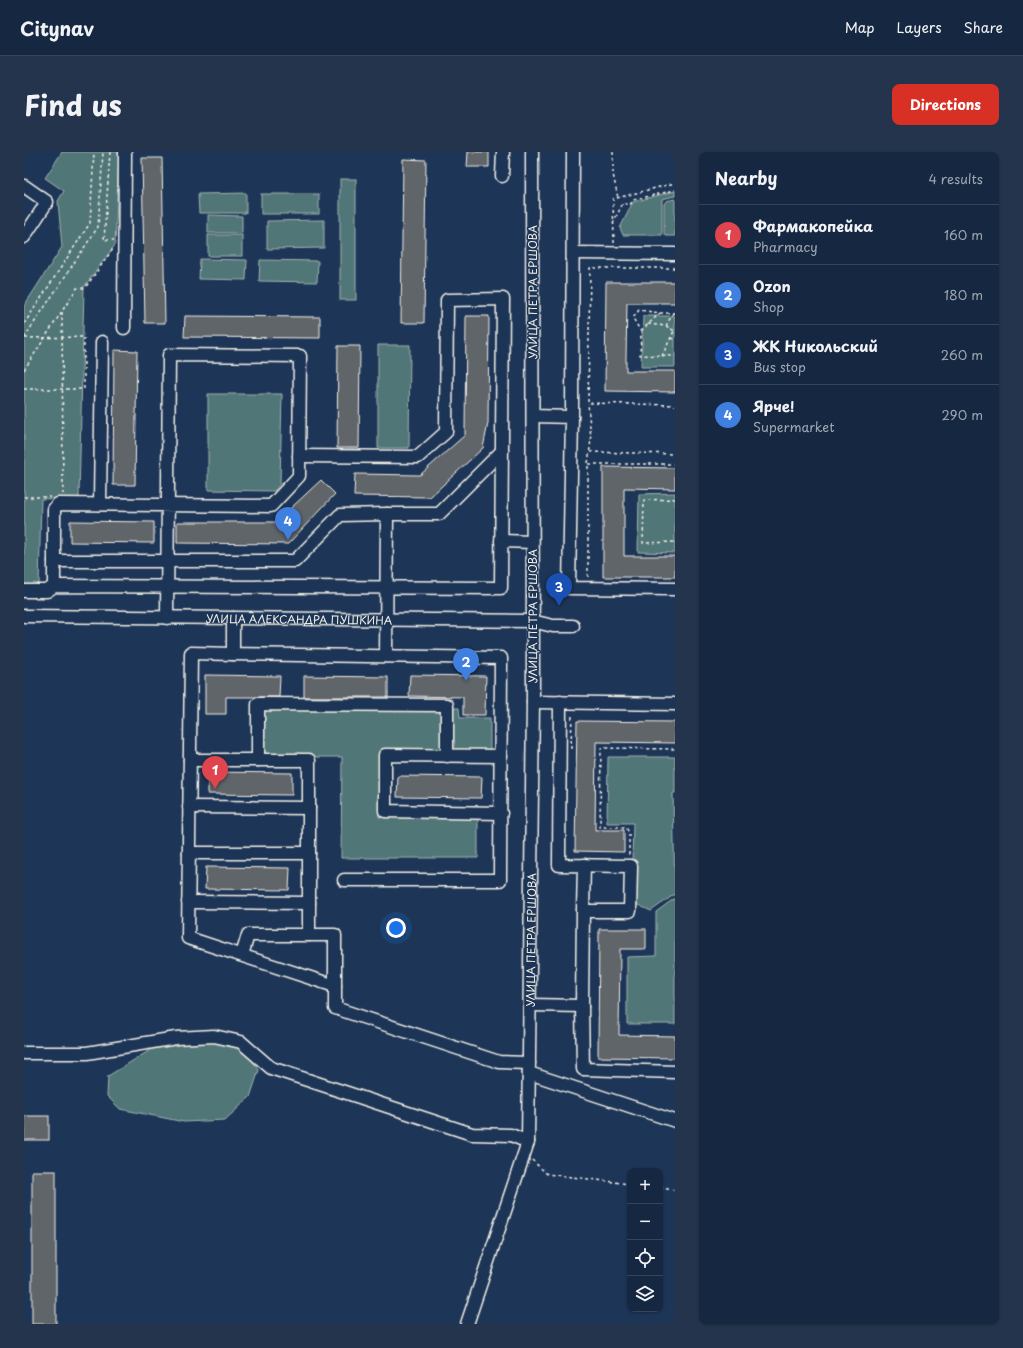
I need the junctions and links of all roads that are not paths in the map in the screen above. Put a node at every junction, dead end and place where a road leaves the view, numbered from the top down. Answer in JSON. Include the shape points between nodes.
{"nodes":[{"id":1,"x":125,"y":152,"type":"edge"},
{"id":2,"x":503,"y":152,"type":"edge"},
{"id":3,"x":532,"y":152,"type":"edge"},
{"id":4,"x":573,"y":152,"type":"edge"},
{"id":5,"x":502,"y":176,"type":"dead end"},
{"id":6,"x":24,"y":186,"type":"edge"},
{"id":7,"x":24,"y":237,"type":"edge"},
{"id":8,"x":573,"y":253,"type":"junction"},
{"id":9,"x":675,"y":254,"type":"edge"},
{"id":10,"x":124,"y":328,"type":"dead end"},
{"id":11,"x":102,"y":342,"type":"dead end"},
{"id":12,"x":533,"y":416,"type":"junction"},
{"id":13,"x":572,"y":416,"type":"junction"},
{"id":14,"x":502,"y":451,"type":"junction"},
{"id":15,"x":299,"y":456,"type":"junction"},
{"id":16,"x":100,"y":504,"type":"junction"},
{"id":17,"x":168,"y":505,"type":"junction"},
{"id":18,"x":387,"y":514,"type":"junction"},
{"id":19,"x":501,"y":541,"type":"junction"},
{"id":20,"x":532,"y":542,"type":"junction"},
{"id":21,"x":54,"y":561,"type":"junction"},
{"id":22,"x":167,"y":561,"type":"junction"},
{"id":23,"x":54,"y":586,"type":"junction"},
{"id":24,"x":167,"y":587,"type":"junction"},
{"id":25,"x":387,"y":588,"type":"junction"},
{"id":26,"x":675,"y":589,"type":"edge"},
{"id":27,"x":24,"y":591,"type":"edge"},
{"id":28,"x":24,"y":616,"type":"edge"},
{"id":29,"x":167,"y":618,"type":"junction"},
{"id":30,"x":233,"y":618,"type":"junction"},
{"id":31,"x":386,"y":620,"type":"junction"},
{"id":32,"x":532,"y":621,"type":"junction"},
{"id":33,"x":573,"y":626,"type":"dead end"},
{"id":34,"x":233,"y":654,"type":"junction"},
{"id":35,"x":386,"y":656,"type":"junction"},
{"id":36,"x":533,"y":702,"type":"junction"},
{"id":37,"x":560,"y":702,"type":"junction"},
{"id":38,"x":675,"y":704,"type":"edge"},
{"id":39,"x":447,"y":756,"type":"junction"},
{"id":40,"x":501,"y":756,"type":"junction"},
{"id":41,"x":190,"y":760,"type":"junction"},
{"id":42,"x":258,"y":760,"type":"junction"},
{"id":43,"x":189,"y":807,"type":"junction"},
{"id":44,"x":309,"y":808,"type":"junction"},
{"id":45,"x":501,"y":813,"type":"junction"},
{"id":46,"x":189,"y":853,"type":"junction"},
{"id":47,"x":309,"y":853,"type":"junction"},
{"id":48,"x":584,"y":865,"type":"junction"},
{"id":49,"x":344,"y":880,"type":"dead end"},
{"id":50,"x":188,"y":902,"type":"junction"},
{"id":51,"x":309,"y":903,"type":"junction"},
{"id":52,"x":583,"y":911,"type":"junction"},
{"id":53,"x":309,"y":936,"type":"junction"},
{"id":54,"x":242,"y":955,"type":"junction"},
{"id":55,"x":335,"y":986,"type":"junction"},
{"id":56,"x":530,"y":1005,"type":"junction"},
{"id":57,"x":582,"y":1006,"type":"junction"},
{"id":58,"x":24,"y":1053,"type":"edge"},
{"id":59,"x":529,"y":1072,"type":"junction"},
{"id":60,"x":675,"y":1072,"type":"edge"},
{"id":61,"x":675,"y":1121,"type":"edge"},
{"id":62,"x":528,"y":1142,"type":"junction"},
{"id":63,"x":467,"y":1324,"type":"edge"}],
"edges":[{"from":1,"to":10,"type":"street"},
{"from":2,"to":5,"type":"street"},
{"from":3,"to":12,"type":"street","name":"УЛИЦА ПЕТРА ЕРШОВА"},
{"from":4,"to":8,"type":"street"},
{"from":6,"to":7,"type":"street","via":[[47,202]]},
{"from":8,"to":9,"type":"street"},
{"from":8,"to":13,"type":"street"},
{"from":11,"to":16,"type":"street"},
{"from":12,"to":13,"type":"street"},
{"from":12,"to":20,"type":"street","name":"УЛИЦА ПЕТРА ЕРШОВА"},
{"from":13,"to":26,"type":"street","via":[[569,588]]},
{"from":14,"to":15,"type":"street","via":[[503,299],[447,300],[446,432],[418,457]]},
{"from":14,"to":18,"type":"street","via":[[439,514]]},
{"from":14,"to":19,"type":"street"},
{"from":15,"to":17,"type":"street","via":[[299,476],[271,506]]},
{"from":15,"to":17,"type":"street","via":[[300,356],[169,355]]},
{"from":16,"to":17,"type":"street"},
{"from":16,"to":21,"type":"street","via":[[58,504],[54,509]]},
{"from":17,"to":22,"type":"street"},
{"from":18,"to":22,"type":"street","via":[[340,515],[295,561]]},
{"from":18,"to":25,"type":"street"},
{"from":19,"to":20,"type":"street"},
{"from":19,"to":25,"type":"street","via":[[501,588]]},
{"from":20,"to":32,"type":"street","name":"УЛИЦА ПЕТРА ЕРШОВА"},
{"from":21,"to":22,"type":"street"},
{"from":21,"to":23,"type":"street"},
{"from":22,"to":24,"type":"street"},
{"from":23,"to":24,"type":"street"},
{"from":23,"to":27,"type":"street","via":[[47,591]]},
{"from":24,"to":25,"type":"street"},
{"from":24,"to":29,"type":"street"},
{"from":25,"to":31,"type":"street"},
{"from":28,"to":29,"type":"street","name":"УЛИЦА АЛЕКСАНДРА ПУШКИНА"},
{"from":29,"to":30,"type":"street","name":"УЛИЦА АЛЕКСАНДРА ПУШКИНА"},
{"from":30,"to":31,"type":"street","name":"УЛИЦА АЛЕКСАНДРА ПУШКИНА"},
{"from":30,"to":34,"type":"street"},
{"from":31,"to":32,"type":"street","name":"УЛИЦА АЛЕКСАНДРА ПУШКИНА"},
{"from":31,"to":35,"type":"street"},
{"from":32,"to":33,"type":"street","name":"УЛИЦА АЛЕКСАНДРА ПУШКИНА","via":[[552,626]]},
{"from":32,"to":36,"type":"street","name":"УЛИЦА ПЕТРА ЕРШОВА"},
{"from":34,"to":35,"type":"street"},
{"from":34,"to":41,"type":"street","via":[[191,653]]},
{"from":35,"to":40,"type":"street","via":[[501,658]]},
{"from":36,"to":37,"type":"street"},
{"from":36,"to":56,"type":"street","name":"УЛИЦА ПЕТРА ЕРШОВА"},
{"from":37,"to":38,"type":"street"},
{"from":37,"to":48,"type":"street","via":[[559,865]]},
{"from":39,"to":40,"type":"street"},
{"from":39,"to":42,"type":"street","via":[[447,705],[258,704]]},
{"from":39,"to":45,"type":"street","via":[[385,755],[385,811]]},
{"from":40,"to":45,"type":"street"},
{"from":41,"to":42,"type":"street"},
{"from":41,"to":43,"type":"street"},
{"from":42,"to":44,"type":"street","via":[[309,760]]},
{"from":43,"to":44,"type":"street"},
{"from":43,"to":46,"type":"street"},
{"from":44,"to":47,"type":"street"},
{"from":45,"to":49,"type":"street","via":[[500,880]]},
{"from":46,"to":47,"type":"street"},
{"from":46,"to":50,"type":"street"},
{"from":47,"to":51,"type":"street"},
{"from":48,"to":52,"type":"street"},
{"from":48,"to":52,"type":"street","via":[[631,866],[630,911]]},
{"from":50,"to":51,"type":"street"},
{"from":50,"to":54,"type":"street","via":[[188,938]]},
{"from":51,"to":53,"type":"street"},
{"from":52,"to":57,"type":"street"},
{"from":53,"to":54,"type":"street","via":[[248,935]]},
{"from":53,"to":55,"type":"street","via":[[335,936]]},
{"from":54,"to":55,"type":"street"},
{"from":55,"to":59,"type":"street","via":[[335,1008]]},
{"from":56,"to":57,"type":"street"},
{"from":56,"to":59,"type":"street","name":"УЛИЦА ПЕТРА ЕРШОВА"},
{"from":57,"to":60,"type":"street","via":[[583,1069]]},
{"from":58,"to":62,"type":"street","via":[[87,1053],[176,1038],[214,1036],[241,1042],[271,1068],[472,1134],[511,1135]]},
{"from":59,"to":61,"type":"street"},
{"from":59,"to":62,"type":"street","name":"УЛИЦА ПЕТРА ЕРШОВА"},
{"from":62,"to":63,"type":"street","name":"УЛИЦА ПЕТРА ЕРШОВА"}]}
